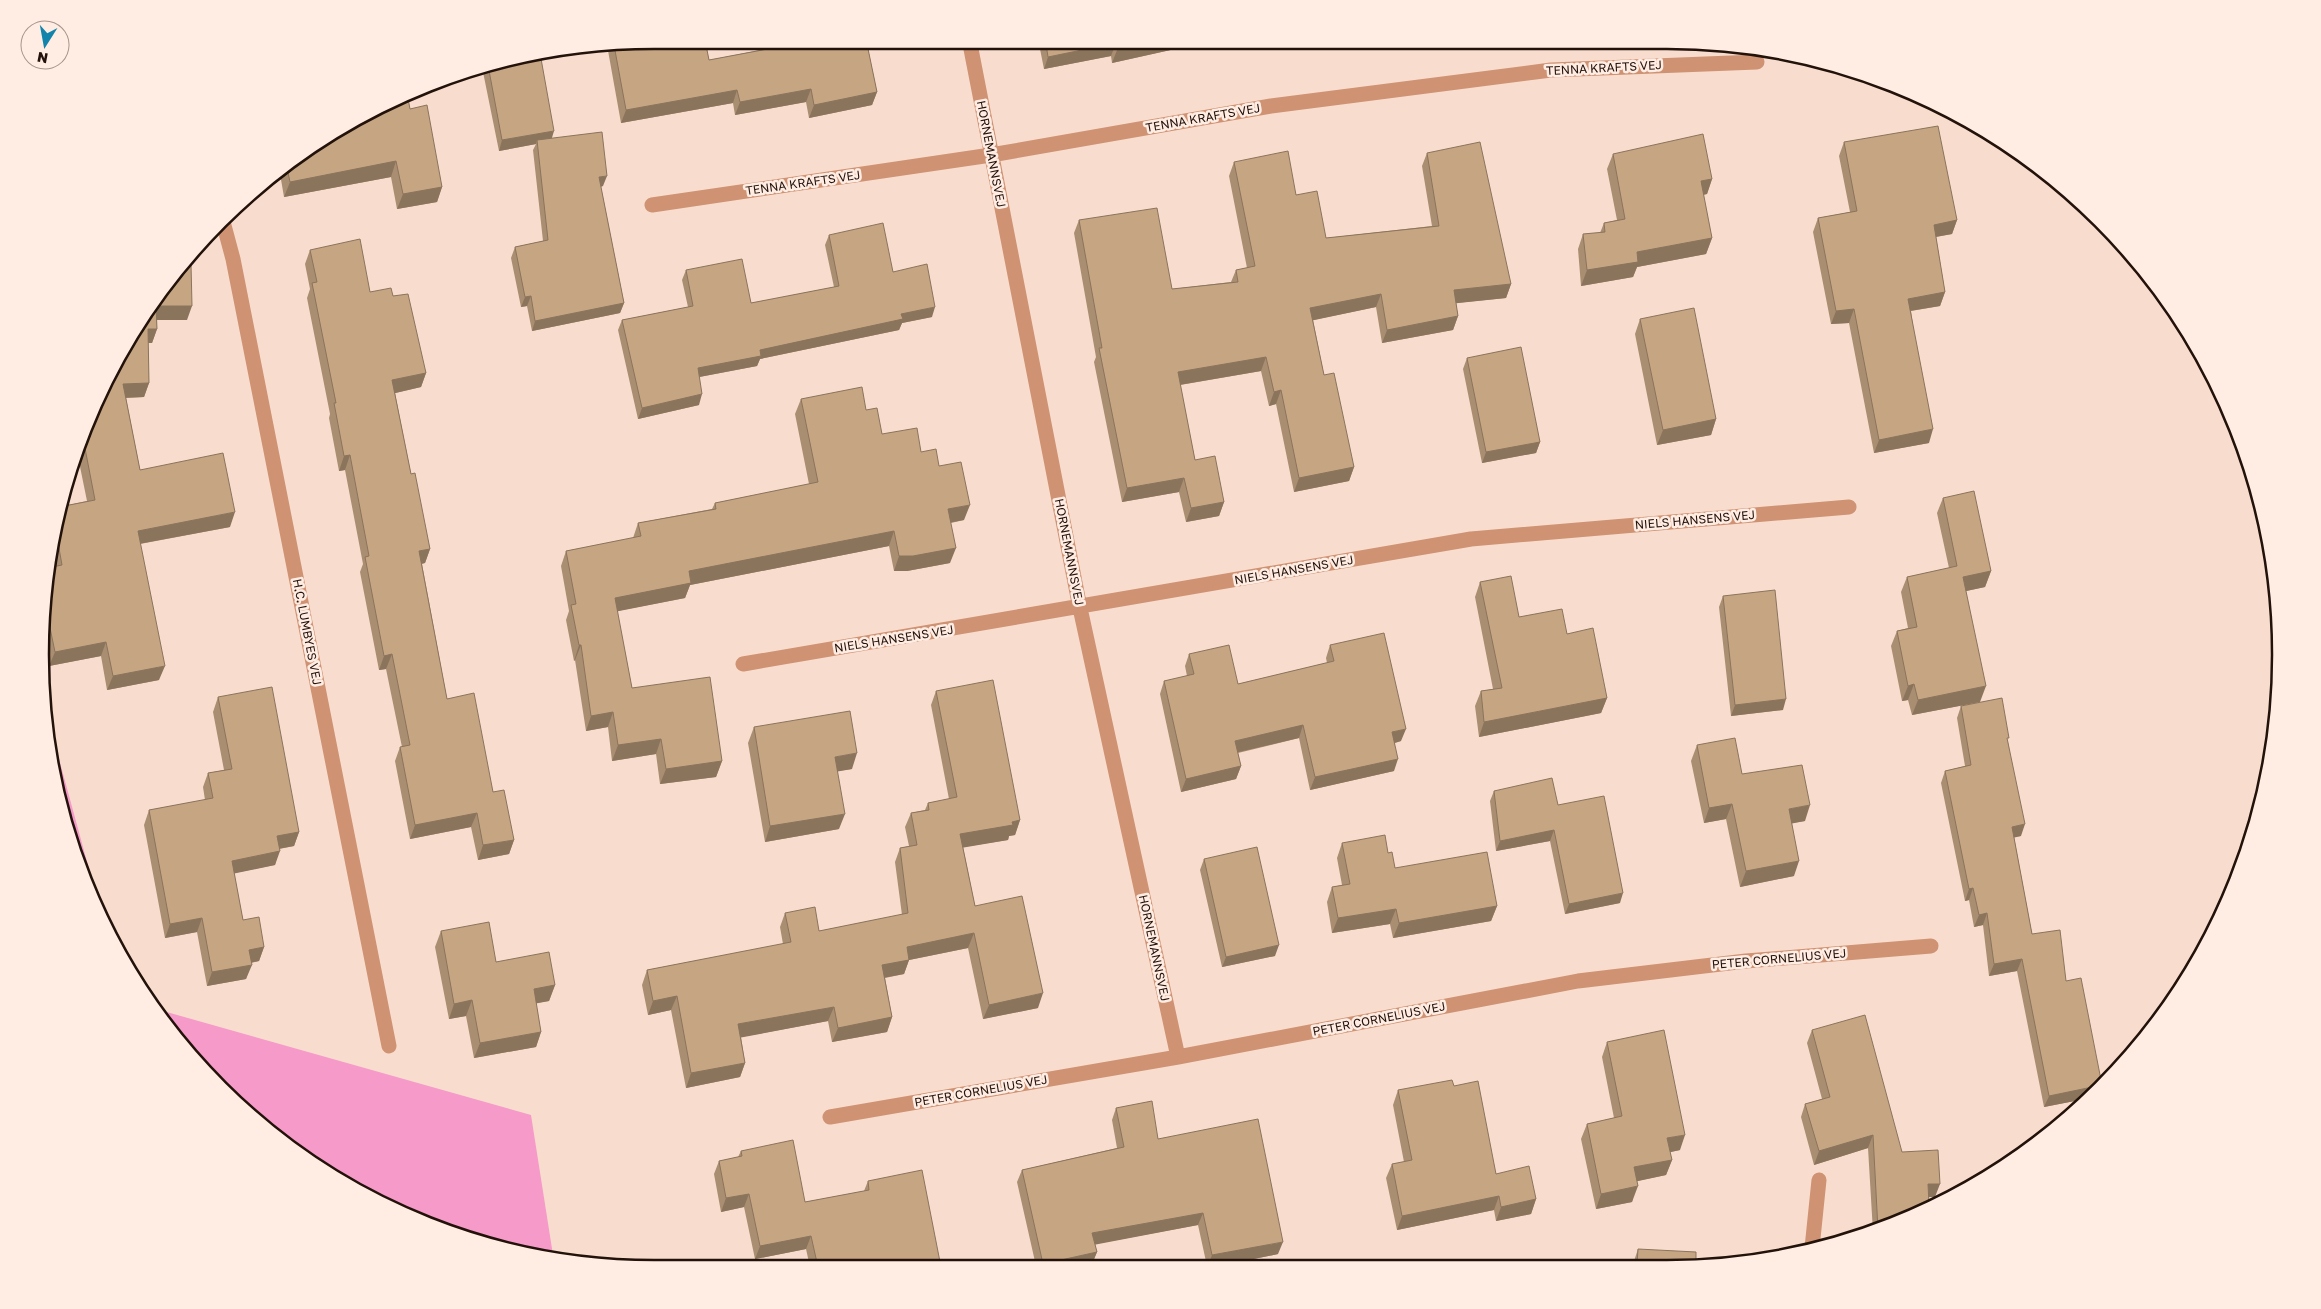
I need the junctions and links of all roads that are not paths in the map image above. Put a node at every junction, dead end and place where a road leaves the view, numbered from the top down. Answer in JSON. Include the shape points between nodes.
{"nodes":[{"id":1,"x":971,"y":49,"type":"edge"},
{"id":2,"x":1757,"y":62,"type":"dead end"},
{"id":3,"x":991,"y":155,"type":"junction"},
{"id":4,"x":652,"y":205,"type":"dead end"},
{"id":5,"x":224,"y":228,"type":"edge"},
{"id":6,"x":1848,"y":507,"type":"dead end"},
{"id":7,"x":1080,"y":608,"type":"junction"},
{"id":8,"x":742,"y":664,"type":"dead end"},
{"id":9,"x":1931,"y":946,"type":"dead end"},
{"id":10,"x":389,"y":1046,"type":"dead end"},
{"id":11,"x":1178,"y":1058,"type":"junction"},
{"id":12,"x":830,"y":1117,"type":"dead end"},
{"id":13,"x":1819,"y":1180,"type":"dead end"},
{"id":14,"x":1813,"y":1242,"type":"edge"}],
"edges":[{"from":1,"to":3,"type":"street","name":"HORNEMANNSVEJ"},
{"from":2,"to":3,"type":"street","name":"TENNA KRAFTS VEJ","via":[[1551,70],[1271,106]]},
{"from":3,"to":4,"type":"street","name":"TENNA KRAFTS VEJ"},
{"from":3,"to":7,"type":"street","name":"HORNEMANNSVEJ"},
{"from":5,"to":10,"type":"street","name":"H.C. LUMBYES VEJ"},
{"from":6,"to":7,"type":"street","name":"NIELS HANSENS VEJ","via":[[1471,539]]},
{"from":7,"to":8,"type":"street","name":"NIELS HANSENS VEJ"},
{"from":7,"to":11,"type":"street","name":"HORNEMANNSVEJ"},
{"from":9,"to":11,"type":"street","name":"PETER CORNELIUS VEJ","via":[[1746,961],[1578,980]]},
{"from":11,"to":12,"type":"street","name":"PETER CORNELIUS VEJ"},
{"from":13,"to":14,"type":"street"}]}
